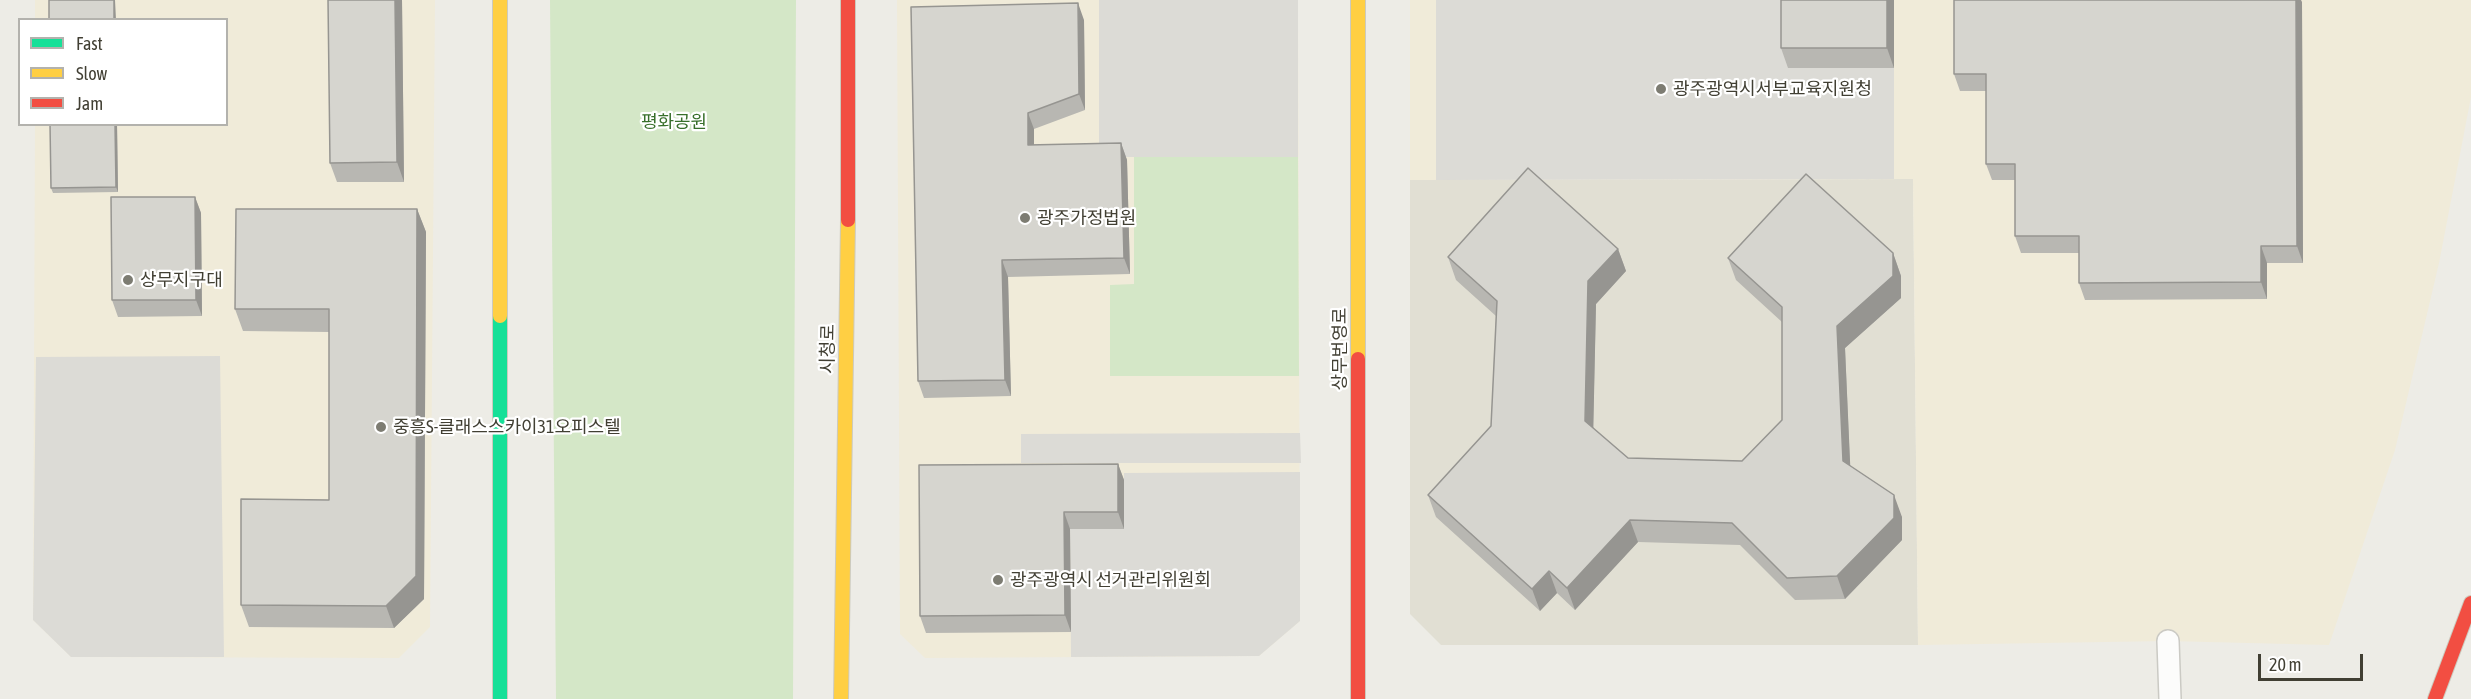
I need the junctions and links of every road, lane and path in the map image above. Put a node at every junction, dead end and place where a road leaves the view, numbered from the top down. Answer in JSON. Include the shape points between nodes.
{"nodes":[{"id":1,"x":500,"y":0,"type":"edge"},
{"id":2,"x":848,"y":0,"type":"edge"},
{"id":3,"x":1358,"y":0,"type":"edge"},
{"id":4,"x":2471,"y":603,"type":"edge"},
{"id":5,"x":2168,"y":641,"type":"dead end"},
{"id":6,"x":500,"y":699,"type":"edge"},
{"id":7,"x":841,"y":699,"type":"edge"},
{"id":8,"x":1358,"y":699,"type":"edge"},
{"id":9,"x":2170,"y":699,"type":"edge"},
{"id":10,"x":2435,"y":699,"type":"edge"}],
"edges":[{"from":1,"to":6,"type":"street"},
{"from":2,"to":7,"type":"street","name":"시청로"},
{"from":3,"to":8,"type":"street","name":"상무번영로"},
{"from":4,"to":10,"type":"street"},
{"from":5,"to":9,"type":"lane"}]}
